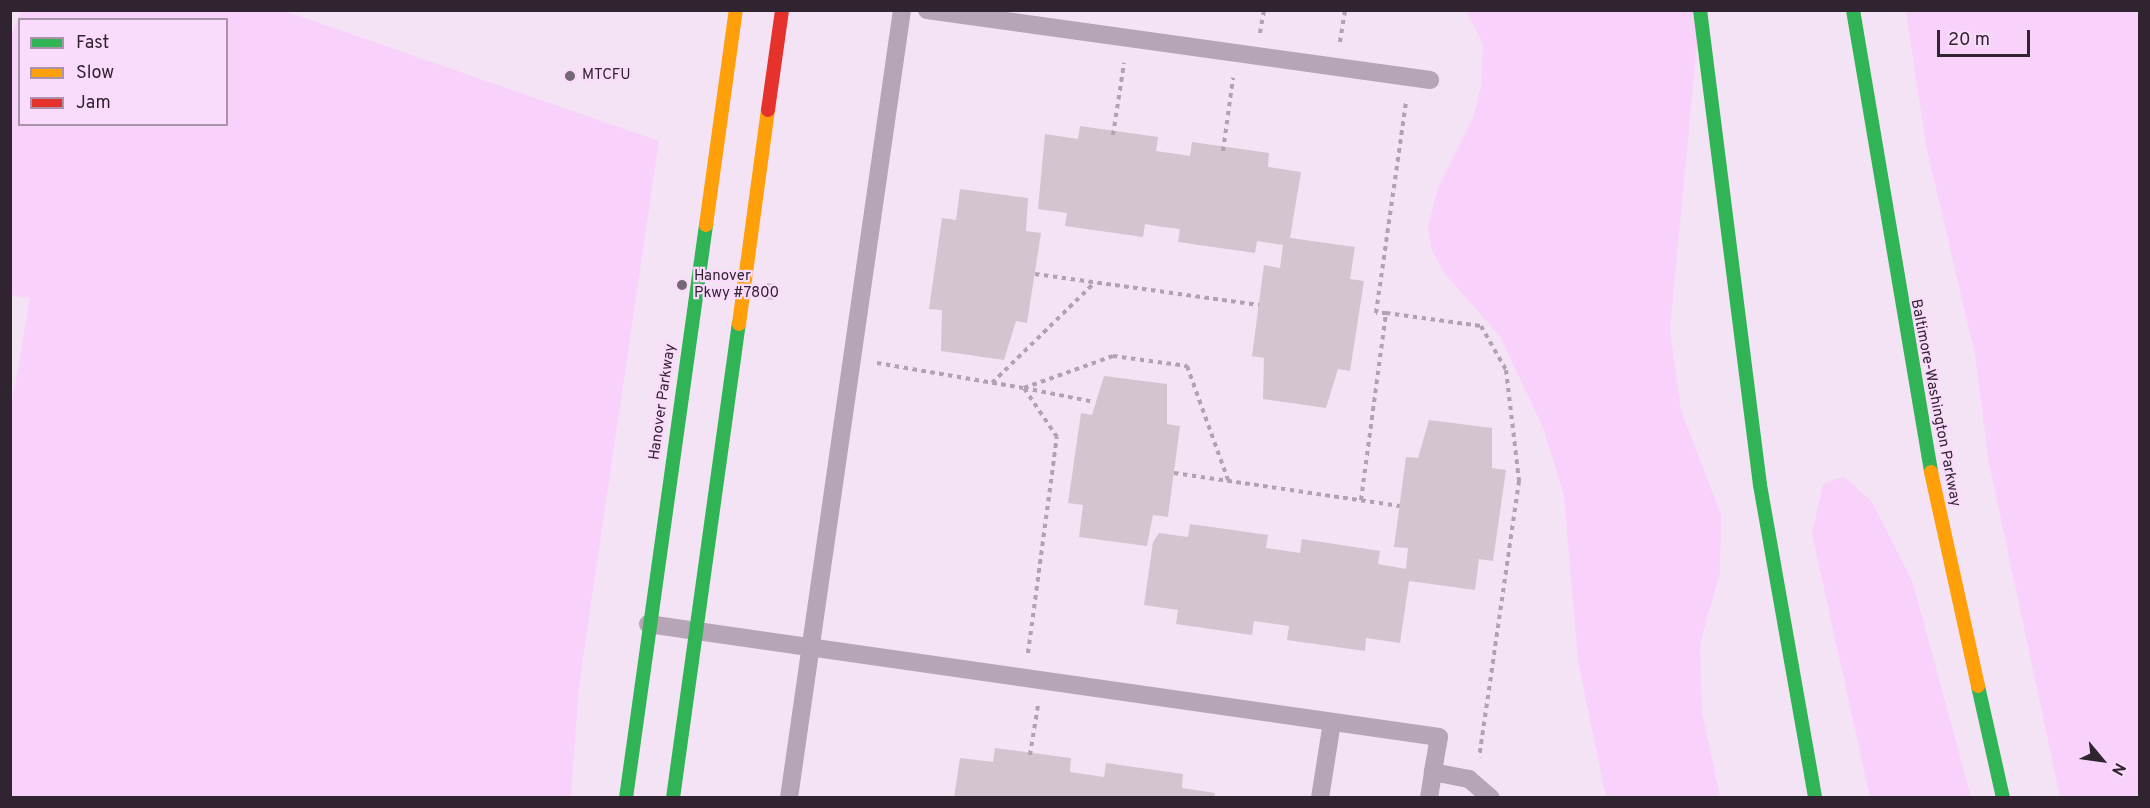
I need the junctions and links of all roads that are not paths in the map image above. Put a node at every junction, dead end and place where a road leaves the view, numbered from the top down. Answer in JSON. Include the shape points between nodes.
{"nodes":[{"id":1,"x":736,"y":10,"type":"edge"},
{"id":2,"x":782,"y":10,"type":"edge"},
{"id":3,"x":902,"y":10,"type":"edge"},
{"id":4,"x":927,"y":10,"type":"edge"},
{"id":5,"x":1700,"y":10,"type":"edge"},
{"id":6,"x":1853,"y":10,"type":"edge"},
{"id":7,"x":1430,"y":80,"type":"dead end"},
{"id":8,"x":648,"y":624,"type":"junction"},
{"id":9,"x":696,"y":631,"type":"junction"},
{"id":10,"x":812,"y":647,"type":"junction"},
{"id":11,"x":1332,"y":722,"type":"junction"},
{"id":12,"x":1433,"y":772,"type":"junction"},
{"id":13,"x":626,"y":798,"type":"edge"},
{"id":14,"x":673,"y":798,"type":"edge"},
{"id":15,"x":789,"y":798,"type":"edge"},
{"id":16,"x":1320,"y":798,"type":"edge"},
{"id":17,"x":1429,"y":798,"type":"edge"},
{"id":18,"x":1491,"y":798,"type":"edge"},
{"id":19,"x":1815,"y":798,"type":"edge"},
{"id":20,"x":2003,"y":798,"type":"edge"}],
"edges":[{"from":1,"to":8,"type":"main road","name":"Hanover Parkway"},
{"from":2,"to":9,"type":"main road"},
{"from":3,"to":10,"type":"lane"},
{"from":4,"to":7,"type":"lane"},
{"from":5,"to":19,"type":"main road","via":[[1760,485]]},
{"from":6,"to":20,"type":"main road","name":"Baltimore-Washington Parkway","via":[[1936,500]]},
{"from":8,"to":9,"type":"lane"},
{"from":8,"to":13,"type":"main road","name":"Hanover Parkway"},
{"from":9,"to":10,"type":"lane"},
{"from":9,"to":14,"type":"main road"},
{"from":10,"to":11,"type":"lane"},
{"from":10,"to":15,"type":"lane"},
{"from":11,"to":12,"type":"lane","via":[[1439,737]]},
{"from":11,"to":16,"type":"lane"},
{"from":12,"to":17,"type":"lane"},
{"from":12,"to":18,"type":"lane","via":[[1475,783]]}]}
